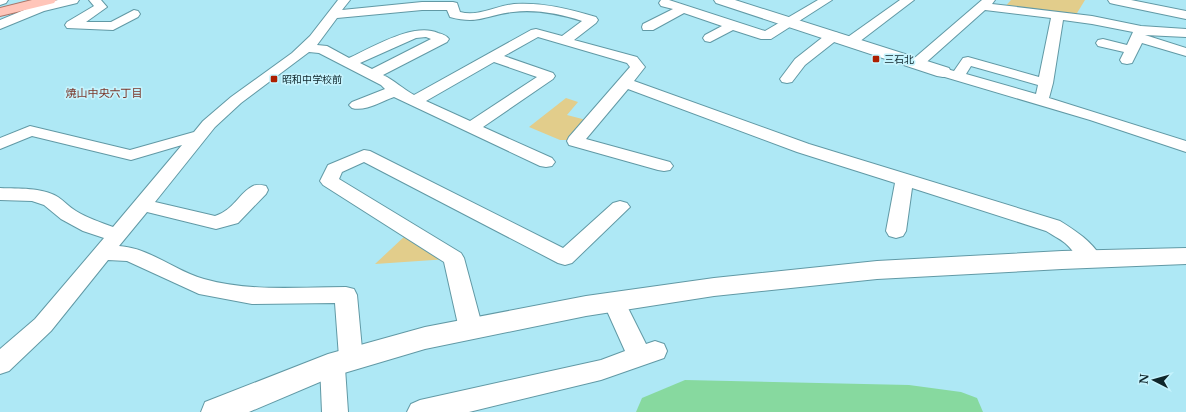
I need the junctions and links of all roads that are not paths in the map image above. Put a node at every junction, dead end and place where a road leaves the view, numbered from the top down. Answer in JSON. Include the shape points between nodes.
{"nodes":[{"id":1,"x":49,"y":0,"type":"edge"},
{"id":2,"x":73,"y":0,"type":"edge"},
{"id":3,"x":95,"y":0,"type":"edge"},
{"id":4,"x":344,"y":0,"type":"edge"},
{"id":5,"x":529,"y":0,"type":"edge"},
{"id":6,"x":826,"y":0,"type":"edge"},
{"id":7,"x":908,"y":0,"type":"edge"},
{"id":8,"x":1114,"y":0,"type":"edge"},
{"id":9,"x":730,"y":1,"type":"edge"},
{"id":10,"x":456,"y":3,"type":"edge"},
{"id":11,"x":665,"y":3,"type":"dead end"},
{"id":12,"x":986,"y":3,"type":"edge"},
{"id":13,"x":517,"y":8,"type":"junction"},
{"id":14,"x":683,"y":9,"type":"junction"},
{"id":15,"x":0,"y":12,"type":"edge"},
{"id":16,"x":134,"y":14,"type":"dead end"},
{"id":17,"x":333,"y":15,"type":"junction"},
{"id":18,"x":1186,"y":15,"type":"edge"},
{"id":19,"x":1057,"y":17,"type":"junction"},
{"id":20,"x":790,"y":22,"type":"junction"},
{"id":21,"x":0,"y":25,"type":"edge"},
{"id":22,"x":732,"y":25,"type":"junction"},
{"id":23,"x":648,"y":27,"type":"dead end"},
{"id":24,"x":1186,"y":33,"type":"edge"},
{"id":25,"x":833,"y":36,"type":"junction"},
{"id":26,"x":710,"y":38,"type":"dead end"},
{"id":27,"x":565,"y":40,"type":"junction"},
{"id":28,"x":850,"y":42,"type":"junction"},
{"id":29,"x":1103,"y":43,"type":"dead end"},
{"id":30,"x":1134,"y":44,"type":"junction"},
{"id":31,"x":306,"y":48,"type":"junction"},
{"id":32,"x":1186,"y":52,"type":"edge"},
{"id":33,"x":492,"y":57,"type":"junction"},
{"id":34,"x":349,"y":63,"type":"junction"},
{"id":35,"x":916,"y":64,"type":"junction"},
{"id":36,"x":950,"y":74,"type":"junction"},
{"id":37,"x":372,"y":75,"type":"junction"},
{"id":38,"x":787,"y":79,"type":"dead end"},
{"id":39,"x":626,"y":83,"type":"junction"},
{"id":40,"x":1046,"y":83,"type":"junction"},
{"id":41,"x":395,"y":91,"type":"junction"},
{"id":42,"x":414,"y":101,"type":"junction"},
{"id":43,"x":1042,"y":101,"type":"junction"},
{"id":44,"x":357,"y":105,"type":"dead end"},
{"id":45,"x":471,"y":128,"type":"junction"},
{"id":46,"x":200,"y":135,"type":"junction"},
{"id":47,"x":0,"y":144,"type":"edge"},
{"id":48,"x":1186,"y":147,"type":"edge"},
{"id":49,"x":546,"y":162,"type":"dead end"},
{"id":50,"x":664,"y":166,"type":"dead end"},
{"id":51,"x":904,"y":181,"type":"junction"},
{"id":52,"x":259,"y":190,"type":"dead end"},
{"id":53,"x":0,"y":194,"type":"edge"},
{"id":54,"x":143,"y":205,"type":"junction"},
{"id":55,"x":620,"y":207,"type":"dead end"},
{"id":56,"x":896,"y":231,"type":"dead end"},
{"id":57,"x":117,"y":235,"type":"junction"},
{"id":58,"x":104,"y":252,"type":"junction"},
{"id":59,"x":1186,"y":256,"type":"edge"},
{"id":60,"x":1092,"y":260,"type":"junction"},
{"id":61,"x":614,"y":302,"type":"junction"},
{"id":62,"x":471,"y":329,"type":"junction"},
{"id":63,"x":342,"y":362,"type":"junction"},
{"id":64,"x":0,"y":364,"type":"edge"},
{"id":65,"x":216,"y":412,"type":"edge"},
{"id":66,"x":335,"y":412,"type":"edge"},
{"id":67,"x":420,"y":412,"type":"edge"}],
"edges":[{"from":1,"to":15,"type":"main road"},
{"from":2,"to":21,"type":"street","via":[[40,8]]},
{"from":3,"to":16,"type":"street","via":[[101,7],[71,25],[109,29]]},
{"from":4,"to":17,"type":"street"},
{"from":5,"to":13,"type":"street"},
{"from":6,"to":20,"type":"street"},
{"from":7,"to":28,"type":"street"},
{"from":8,"to":18,"type":"street"},
{"from":9,"to":20,"type":"street"},
{"from":10,"to":13,"type":"street","via":[[454,14],[473,18],[507,8]]},
{"from":10,"to":17,"type":"street"},
{"from":11,"to":14,"type":"street"},
{"from":12,"to":19,"type":"street"},
{"from":12,"to":35,"type":"street"},
{"from":13,"to":27,"type":"street","via":[[568,12],[592,20]]},
{"from":14,"to":22,"type":"street"},
{"from":14,"to":23,"type":"street"},
{"from":17,"to":31,"type":"street"},
{"from":19,"to":30,"type":"street","via":[[1092,20]]},
{"from":19,"to":40,"type":"street"},
{"from":20,"to":22,"type":"street","via":[[766,36]]},
{"from":20,"to":25,"type":"street"},
{"from":22,"to":26,"type":"street"},
{"from":24,"to":30,"type":"street"},
{"from":25,"to":28,"type":"street"},
{"from":25,"to":38,"type":"street","via":[[800,62]]},
{"from":27,"to":33,"type":"street","via":[[536,33]]},
{"from":27,"to":39,"type":"street","via":[[632,60],[638,67]]},
{"from":28,"to":35,"type":"street"},
{"from":29,"to":30,"type":"street"},
{"from":30,"to":32,"type":"street"},
{"from":31,"to":34,"type":"street","via":[[322,50]]},
{"from":31,"to":46,"type":"street","via":[[236,100]]},
{"from":33,"to":42,"type":"street"},
{"from":33,"to":45,"type":"street","via":[[548,76]]},
{"from":34,"to":37,"type":"street"},
{"from":34,"to":37,"type":"street","via":[[414,34],[428,33],[442,39]]},
{"from":35,"to":36,"type":"street"},
{"from":36,"to":40,"type":"street","via":[[968,61]]},
{"from":36,"to":43,"type":"street"},
{"from":37,"to":41,"type":"street","via":[[386,82]]},
{"from":39,"to":50,"type":"street","via":[[575,141]]},
{"from":39,"to":51,"type":"street","via":[[804,148]]},
{"from":40,"to":43,"type":"street"},
{"from":41,"to":42,"type":"street"},
{"from":41,"to":44,"type":"street"},
{"from":42,"to":45,"type":"street"},
{"from":43,"to":48,"type":"street"},
{"from":45,"to":49,"type":"street"},
{"from":46,"to":47,"type":"street","via":[[131,155],[30,131]]},
{"from":46,"to":54,"type":"street"},
{"from":51,"to":56,"type":"street"},
{"from":51,"to":60,"type":"street","via":[[1053,226],[1072,238]]},
{"from":52,"to":54,"type":"street","via":[[231,218],[216,223]]},
{"from":53,"to":57,"type":"street","via":[[34,195],[50,201],[68,215],[90,226]]},
{"from":54,"to":57,"type":"street"},
{"from":55,"to":62,"type":"street","via":[[565,258],[364,156],[334,169],[329,181],[454,258]]},
{"from":57,"to":58,"type":"street"},
{"from":58,"to":63,"type":"street","via":[[130,254],[200,286],[252,296],[346,295]]},
{"from":58,"to":64,"type":"street","via":[[43,325]]},
{"from":59,"to":60,"type":"street"},
{"from":60,"to":61,"type":"street","via":[[877,270],[714,287]]},
{"from":61,"to":62,"type":"street"},
{"from":61,"to":67,"type":"street","via":[[648,354],[601,370]]},
{"from":62,"to":63,"type":"street","via":[[425,338]]},
{"from":63,"to":65,"type":"street"},
{"from":63,"to":66,"type":"street"}]}
